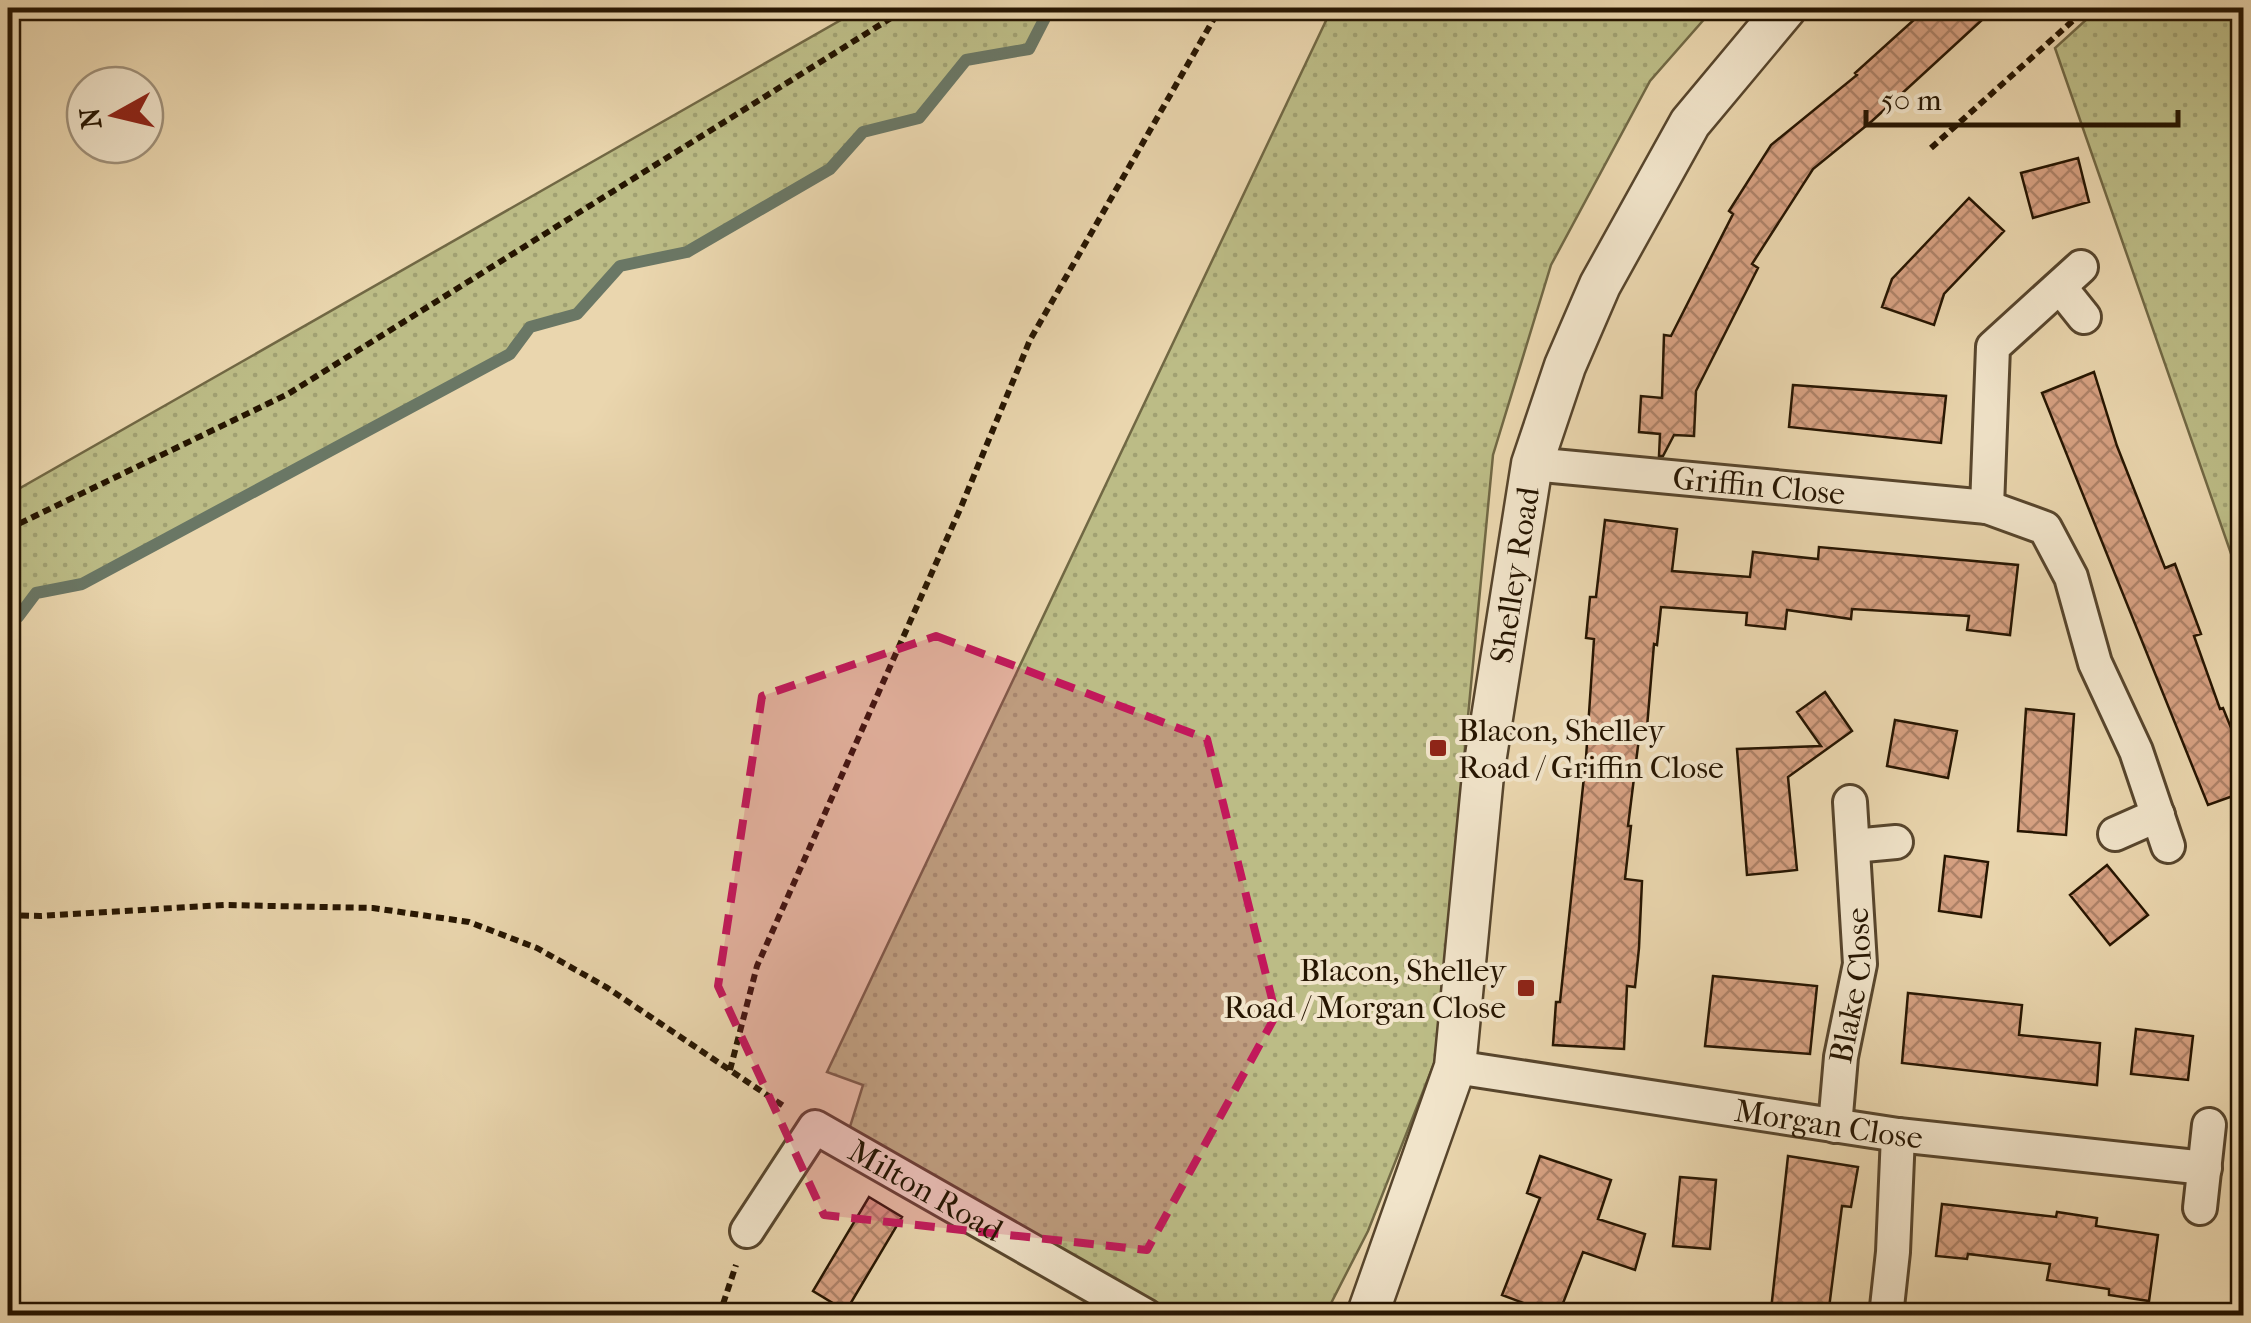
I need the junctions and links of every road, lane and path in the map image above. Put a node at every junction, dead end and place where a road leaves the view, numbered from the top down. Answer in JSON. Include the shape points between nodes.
{"nodes":[{"id":1,"x":908,"y":8,"type":"edge"},
{"id":2,"x":1220,"y":8,"type":"edge"},
{"id":3,"x":1786,"y":8,"type":"edge"},
{"id":4,"x":2087,"y":8,"type":"edge"},
{"id":5,"x":1931,"y":148,"type":"dead end"},
{"id":6,"x":2084,"y":318,"type":"dead end"},
{"id":7,"x":1532,"y":464,"type":"junction"},
{"id":8,"x":1987,"y":507,"type":"junction"},
{"id":9,"x":8,"y":529,"type":"edge"},
{"id":10,"x":1850,"y":802,"type":"dead end"},
{"id":11,"x":2115,"y":834,"type":"dead end"},
{"id":12,"x":1896,"y":842,"type":"dead end"},
{"id":13,"x":1853,"y":846,"type":"junction"},
{"id":14,"x":8,"y":915,"type":"edge"},
{"id":15,"x":1455,"y":1067,"type":"junction"},
{"id":16,"x":730,"y":1070,"type":"junction"},
{"id":17,"x":2209,"y":1124,"type":"dead end"},
{"id":18,"x":1835,"y":1126,"type":"junction"},
{"id":19,"x":815,"y":1127,"type":"junction"},
{"id":20,"x":1898,"y":1135,"type":"junction"},
{"id":21,"x":2205,"y":1168,"type":"junction"},
{"id":22,"x":2200,"y":1208,"type":"dead end"},
{"id":23,"x":748,"y":1231,"type":"joint"},
{"id":24,"x":719,"y":1316,"type":"edge"},
{"id":25,"x":1146,"y":1316,"type":"edge"},
{"id":26,"x":1367,"y":1316,"type":"edge"},
{"id":27,"x":1886,"y":1316,"type":"edge"}],
"edges":[{"from":1,"to":9,"type":"path","via":[[288,394]]},
{"from":2,"to":16,"type":"path","via":[[1030,340],[757,966]]},
{"from":3,"to":7,"type":"street","name":"Shelley Road","via":[[1690,123],[1600,285]]},
{"from":4,"to":5,"type":"path"},
{"from":6,"to":8,"type":"street","via":[[2070,277],[1993,347]]},
{"from":7,"to":8,"type":"street","name":"Griffin Close"},
{"from":7,"to":15,"type":"street","name":"Shelley Road","via":[[1484,775]]},
{"from":8,"to":11,"type":"street","name":"Griffin Close","via":[[2045,528],[2071,577],[2096,663],[2163,831]]},
{"from":10,"to":13,"type":"street","name":"Blake Close"},
{"from":12,"to":13,"type":"street"},
{"from":13,"to":18,"type":"street","name":"Blake Close","via":[[1860,964]]},
{"from":14,"to":16,"type":"path","via":[[243,906],[373,908],[469,922],[537,948],[606,987]]},
{"from":15,"to":18,"type":"street","name":"Morgan Close"},
{"from":15,"to":26,"type":"street","name":"Shelley Road"},
{"from":16,"to":19,"type":"path"},
{"from":17,"to":21,"type":"street"},
{"from":18,"to":20,"type":"street","name":"Morgan Close"},
{"from":19,"to":23,"type":"street","name":"Milton Road"},
{"from":19,"to":25,"type":"street","name":"Milton Road"},
{"from":20,"to":21,"type":"street","name":"Morgan Close"},
{"from":20,"to":27,"type":"street"},
{"from":21,"to":22,"type":"street"},
{"from":23,"to":24,"type":"path"}]}
